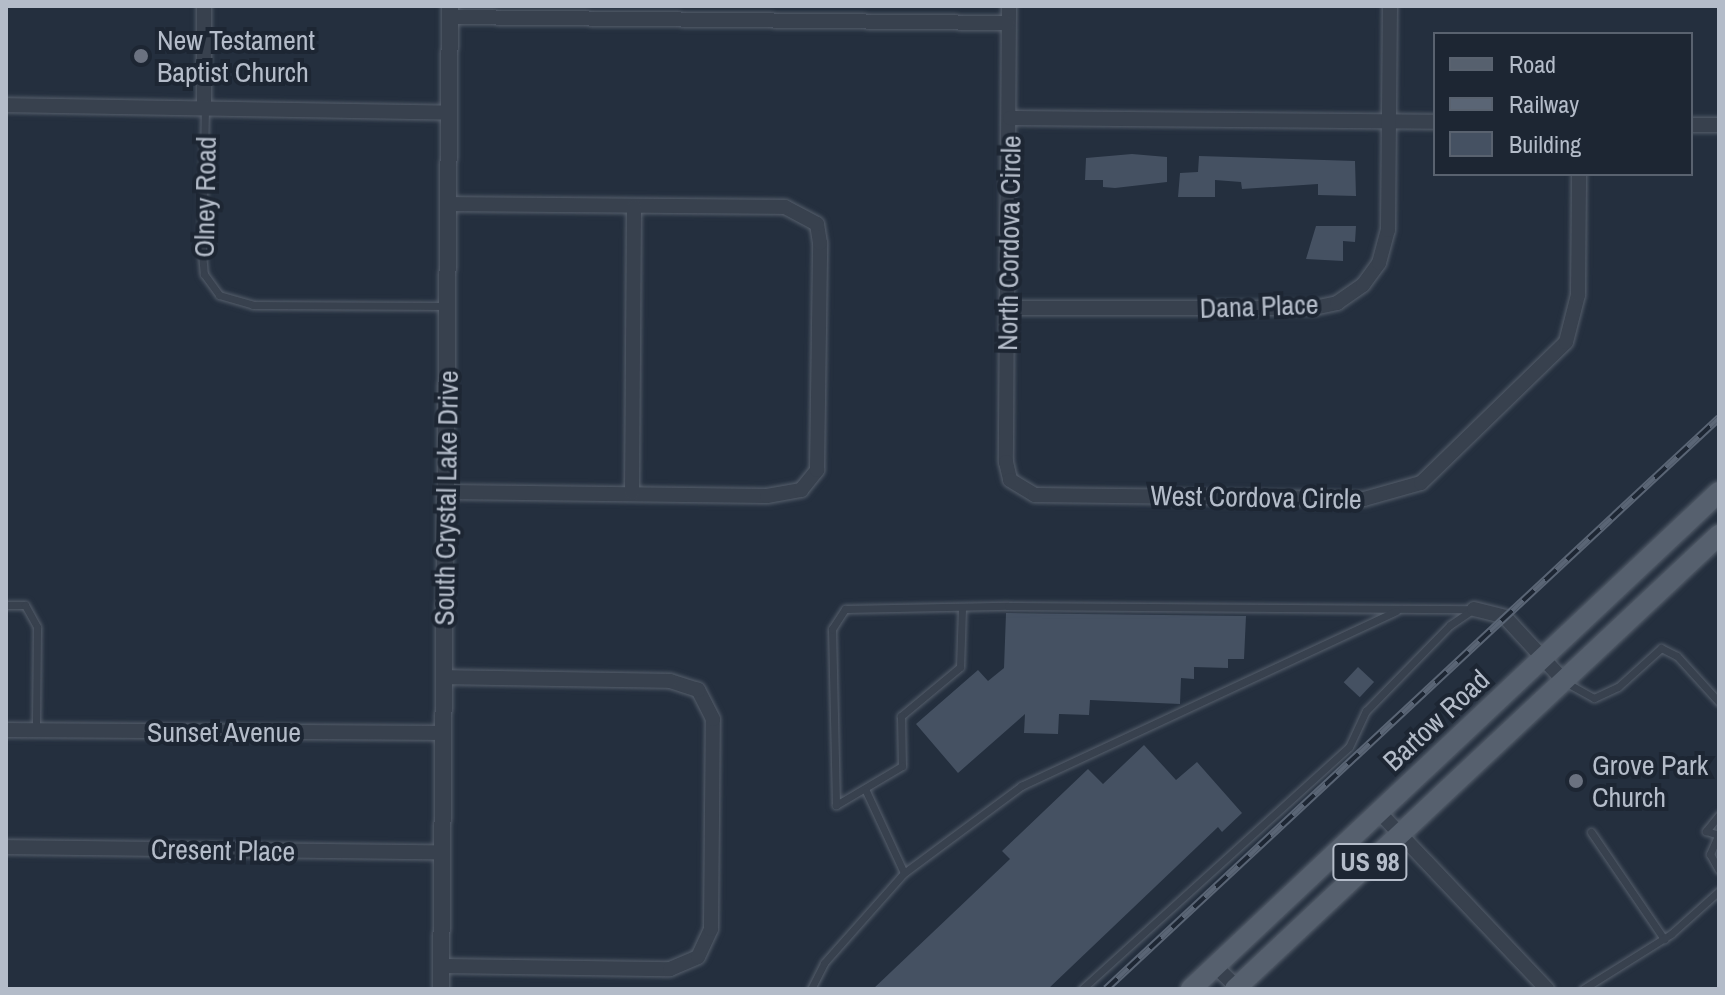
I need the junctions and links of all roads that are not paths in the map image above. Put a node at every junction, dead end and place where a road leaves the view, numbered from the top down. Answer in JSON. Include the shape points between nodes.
{"nodes":[{"id":1,"x":204,"y":6,"type":"edge"},
{"id":2,"x":1009,"y":6,"type":"edge"},
{"id":3,"x":1390,"y":6,"type":"edge"},
{"id":4,"x":450,"y":11,"type":"edge"},
{"id":5,"x":635,"y":12,"type":"edge"},
{"id":6,"x":823,"y":13,"type":"edge"},
{"id":7,"x":1008,"y":23,"type":"junction"},
{"id":8,"x":6,"y":105,"type":"edge"},
{"id":9,"x":204,"y":106,"type":"junction"},
{"id":10,"x":449,"y":113,"type":"junction"},
{"id":11,"x":1010,"y":118,"type":"junction"},
{"id":12,"x":1389,"y":120,"type":"junction"},
{"id":13,"x":1433,"y":122,"type":"edge"},
{"id":14,"x":1693,"y":125,"type":"edge"},
{"id":15,"x":1719,"y":125,"type":"edge"},
{"id":16,"x":1579,"y":176,"type":"edge"},
{"id":17,"x":449,"y":204,"type":"junction"},
{"id":18,"x":634,"y":207,"type":"junction"},
{"id":19,"x":449,"y":306,"type":"junction"},
{"id":20,"x":1008,"y":308,"type":"junction"},
{"id":21,"x":1010,"y":480,"type":"joint"},
{"id":22,"x":447,"y":492,"type":"junction"},
{"id":23,"x":1719,"y":492,"type":"edge"},
{"id":24,"x":632,"y":493,"type":"junction"},
{"id":25,"x":1719,"y":535,"type":"edge"},
{"id":26,"x":6,"y":605,"type":"edge"},
{"id":27,"x":962,"y":608,"type":"junction"},
{"id":28,"x":1401,"y":609,"type":"junction"},
{"id":29,"x":1474,"y":609,"type":"junction"},
{"id":30,"x":1543,"y":658,"type":"junction"},
{"id":31,"x":444,"y":677,"type":"junction"},
{"id":32,"x":1564,"y":681,"type":"junction"},
{"id":33,"x":1719,"y":702,"type":"edge"},
{"id":34,"x":6,"y":730,"type":"edge"},
{"id":35,"x":36,"y":731,"type":"junction"},
{"id":36,"x":443,"y":733,"type":"junction"},
{"id":37,"x":866,"y":791,"type":"junction"},
{"id":38,"x":1379,"y":812,"type":"junction"},
{"id":39,"x":1719,"y":815,"type":"edge"},
{"id":40,"x":1591,"y":832,"type":"dead end"},
{"id":41,"x":1401,"y":833,"type":"junction"},
{"id":42,"x":1718,"y":836,"type":"edge"},
{"id":43,"x":6,"y":847,"type":"edge"},
{"id":44,"x":441,"y":852,"type":"junction"},
{"id":45,"x":1719,"y":870,"type":"edge"},
{"id":46,"x":904,"y":873,"type":"junction"},
{"id":47,"x":1719,"y":891,"type":"edge"},
{"id":48,"x":1664,"y":939,"type":"junction"},
{"id":49,"x":442,"y":966,"type":"junction"},
{"id":50,"x":1215,"y":966,"type":"junction"},
{"id":51,"x":1237,"y":988,"type":"edge"},
{"id":52,"x":441,"y":989,"type":"edge"},
{"id":53,"x":811,"y":989,"type":"edge"},
{"id":54,"x":1082,"y":989,"type":"edge"},
{"id":55,"x":1191,"y":989,"type":"edge"},
{"id":56,"x":1547,"y":989,"type":"edge"},
{"id":57,"x":1583,"y":989,"type":"edge"}],
"edges":[{"from":1,"to":9,"type":"street","name":"Olney Road"},
{"from":2,"to":7,"type":"street","name":"North Cordova Circle"},
{"from":3,"to":12,"type":"street","name":"Dana Place"},
{"from":4,"to":5,"type":"street"},
{"from":4,"to":10,"type":"street","name":"South Crystal Lake Drive"},
{"from":5,"to":6,"type":"street"},
{"from":6,"to":7,"type":"street"},
{"from":7,"to":11,"type":"street","name":"North Cordova Circle"},
{"from":8,"to":9,"type":"street"},
{"from":9,"to":10,"type":"street"},
{"from":9,"to":19,"type":"lane","name":"Olney Road","via":[[202,253],[204,274],[219,295],[253,305]]},
{"from":10,"to":17,"type":"street","name":"South Crystal Lake Drive"},
{"from":11,"to":12,"type":"street"},
{"from":11,"to":20,"type":"street","name":"North Cordova Circle"},
{"from":12,"to":13,"type":"street"},
{"from":12,"to":20,"type":"street","name":"Dana Place","via":[[1388,230],[1379,263],[1337,303],[1281,310]]},
{"from":14,"to":15,"type":"street"},
{"from":16,"to":21,"type":"street","name":"West Cordova Circle","via":[[1578,295],[1566,342],[1421,483],[1364,499],[1035,495]]},
{"from":17,"to":18,"type":"street"},
{"from":17,"to":19,"type":"street","name":"South Crystal Lake Drive"},
{"from":18,"to":24,"type":"street"},
{"from":18,"to":24,"type":"street","via":[[785,207],[805,213],[817,224],[820,243],[812,480],[789,495]]},
{"from":19,"to":22,"type":"street","name":"South Crystal Lake Drive"},
{"from":20,"to":21,"type":"street","name":"North Cordova Circle"},
{"from":22,"to":24,"type":"street"},
{"from":22,"to":31,"type":"street","name":"South Crystal Lake Drive"},
{"from":23,"to":30,"type":"main road","name":"Bartow Road","number":"US 98"},
{"from":25,"to":32,"type":"main road","name":"Bartow Road","number":"US 98"},
{"from":26,"to":35,"type":"lane","via":[[25,605],[37,627]]},
{"from":27,"to":28,"type":"lane"},
{"from":27,"to":37,"type":"lane","via":[[960,667],[901,716],[902,766]]},
{"from":27,"to":37,"type":"lane","via":[[845,609],[836,616],[831,798],[842,806]]},
{"from":28,"to":29,"type":"lane"},
{"from":28,"to":46,"type":"lane","via":[[1021,786]]},
{"from":29,"to":30,"type":"street","via":[[1505,617]]},
{"from":29,"to":54,"type":"lane","via":[[1450,625],[1366,711],[1349,747]]},
{"from":30,"to":32,"type":"street"},
{"from":30,"to":38,"type":"main road","name":"Bartow Road","number":"US 98"},
{"from":31,"to":36,"type":"street","name":"South Crystal Lake Drive"},
{"from":31,"to":49,"type":"street","via":[[670,681],[698,690],[713,719],[711,929],[698,957],[670,969]]},
{"from":32,"to":33,"type":"lane","via":[[1594,698],[1618,687],[1661,648],[1677,656]]},
{"from":32,"to":41,"type":"main road","name":"Bartow Road","number":"US 98"},
{"from":34,"to":35,"type":"street","name":"Sunset Avenue"},
{"from":35,"to":36,"type":"street","name":"Sunset Avenue"},
{"from":36,"to":44,"type":"street","name":"South Crystal Lake Drive"},
{"from":37,"to":46,"type":"lane"},
{"from":38,"to":41,"type":"street"},
{"from":38,"to":50,"type":"main road","name":"Bartow Road","number":"US 98"},
{"from":39,"to":42,"type":"lane","via":[[1706,831]]},
{"from":40,"to":48,"type":"lane"},
{"from":41,"to":51,"type":"main road","name":"Bartow Road","number":"US 98"},
{"from":41,"to":56,"type":"street"},
{"from":42,"to":45,"type":"lane","via":[[1710,854]]},
{"from":43,"to":44,"type":"street","name":"Cresent Place"},
{"from":44,"to":49,"type":"street","name":"South Crystal Lake Drive"},
{"from":46,"to":53,"type":"lane","via":[[824,963]]},
{"from":47,"to":48,"type":"lane"},
{"from":48,"to":57,"type":"lane"},
{"from":49,"to":52,"type":"street","name":"South Crystal Lake Drive"},
{"from":50,"to":51,"type":"street"},
{"from":50,"to":55,"type":"main road","name":"Bartow Road","number":"US 98"}]}
